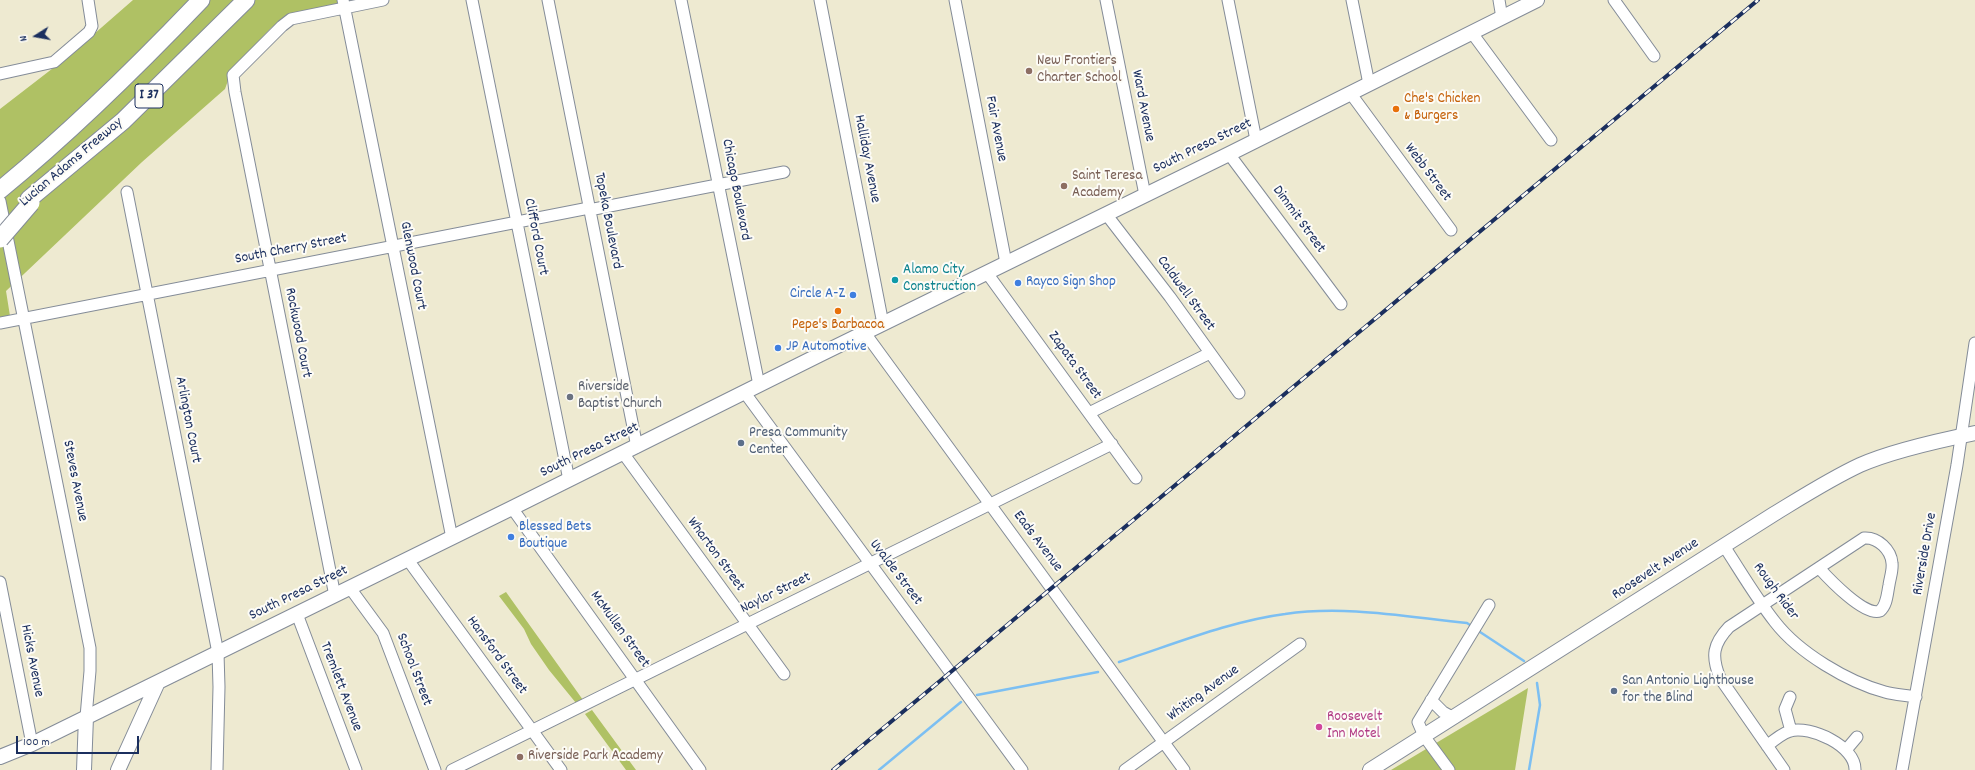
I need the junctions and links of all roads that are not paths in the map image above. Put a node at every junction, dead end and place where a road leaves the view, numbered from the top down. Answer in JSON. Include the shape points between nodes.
{"nodes":[{"id":1,"x":88,"y":0,"type":"edge"},
{"id":2,"x":201,"y":0,"type":"edge"},
{"id":3,"x":246,"y":0,"type":"edge"},
{"id":4,"x":382,"y":0,"type":"edge"},
{"id":5,"x":472,"y":0,"type":"edge"},
{"id":6,"x":548,"y":0,"type":"edge"},
{"id":7,"x":682,"y":0,"type":"edge"},
{"id":8,"x":820,"y":0,"type":"edge"},
{"id":9,"x":955,"y":0,"type":"edge"},
{"id":10,"x":1106,"y":0,"type":"edge"},
{"id":11,"x":1228,"y":0,"type":"edge"},
{"id":12,"x":1352,"y":0,"type":"edge"},
{"id":13,"x":1499,"y":0,"type":"edge"},
{"id":14,"x":1537,"y":0,"type":"edge"},
{"id":15,"x":1614,"y":0,"type":"edge"},
{"id":16,"x":344,"y":4,"type":"edge"},
{"id":17,"x":1502,"y":18,"type":"junction"},
{"id":18,"x":1472,"y":33,"type":"junction"},
{"id":19,"x":1654,"y":56,"type":"dead end"},
{"id":20,"x":0,"y":74,"type":"edge"},
{"id":21,"x":1369,"y":84,"type":"junction"},
{"id":22,"x":1351,"y":94,"type":"junction"},
{"id":23,"x":1256,"y":140,"type":"junction"},
{"id":24,"x":1551,"y":140,"type":"dead end"},
{"id":25,"x":1229,"y":154,"type":"junction"},
{"id":26,"x":23,"y":170,"type":"junction"},
{"id":27,"x":784,"y":172,"type":"dead end"},
{"id":28,"x":0,"y":181,"type":"edge"},
{"id":29,"x":719,"y":185,"type":"junction"},
{"id":30,"x":0,"y":190,"type":"edge"},
{"id":31,"x":127,"y":192,"type":"dead end"},
{"id":32,"x":1145,"y":195,"type":"junction"},
{"id":33,"x":0,"y":201,"type":"edge"},
{"id":34,"x":30,"y":201,"type":"junction"},
{"id":35,"x":589,"y":209,"type":"junction"},
{"id":36,"x":1106,"y":214,"type":"junction"},
{"id":37,"x":516,"y":222,"type":"junction"},
{"id":38,"x":0,"y":223,"type":"edge"},
{"id":39,"x":1451,"y":230,"type":"dead end"},
{"id":40,"x":0,"y":239,"type":"edge"},
{"id":41,"x":392,"y":245,"type":"junction"},
{"id":42,"x":1006,"y":263,"type":"junction"},
{"id":43,"x":270,"y":269,"type":"junction"},
{"id":44,"x":987,"y":273,"type":"junction"},
{"id":45,"x":147,"y":293,"type":"junction"},
{"id":46,"x":1341,"y":304,"type":"dead end"},
{"id":47,"x":24,"y":318,"type":"junction"},
{"id":48,"x":0,"y":323,"type":"edge"},
{"id":49,"x":883,"y":324,"type":"junction"},
{"id":50,"x":864,"y":333,"type":"junction"},
{"id":51,"x":1975,"y":344,"type":"edge"},
{"id":52,"x":1210,"y":353,"type":"junction"},
{"id":53,"x":758,"y":385,"type":"junction"},
{"id":54,"x":745,"y":393,"type":"junction"},
{"id":55,"x":1238,"y":393,"type":"dead end"},
{"id":56,"x":1089,"y":413,"type":"junction"},
{"id":57,"x":1968,"y":434,"type":"edge"},
{"id":58,"x":1112,"y":444,"type":"junction"},
{"id":59,"x":637,"y":447,"type":"junction"},
{"id":60,"x":623,"y":453,"type":"junction"},
{"id":61,"x":1136,"y":478,"type":"dead end"},
{"id":62,"x":569,"y":480,"type":"junction"},
{"id":63,"x":990,"y":504,"type":"junction"},
{"id":64,"x":512,"y":508,"type":"junction"},
{"id":65,"x":452,"y":538,"type":"junction"},
{"id":66,"x":1724,"y":546,"type":"junction"},
{"id":67,"x":408,"y":560,"type":"junction"},
{"id":68,"x":870,"y":564,"type":"junction"},
{"id":69,"x":1819,"y":568,"type":"junction"},
{"id":70,"x":0,"y":582,"type":"edge"},
{"id":71,"x":350,"y":588,"type":"junction"},
{"id":72,"x":335,"y":596,"type":"junction"},
{"id":73,"x":1489,"y":605,"type":"dead end"},
{"id":74,"x":1763,"y":605,"type":"junction"},
{"id":75,"x":297,"y":614,"type":"junction"},
{"id":76,"x":747,"y":624,"type":"junction"},
{"id":77,"x":1300,"y":644,"type":"dead end"},
{"id":78,"x":218,"y":653,"type":"junction"},
{"id":79,"x":784,"y":674,"type":"dead end"},
{"id":80,"x":636,"y":680,"type":"junction"},
{"id":81,"x":158,"y":682,"type":"junction"},
{"id":82,"x":1790,"y":697,"type":"dead end"},
{"id":83,"x":1916,"y":697,"type":"junction"},
{"id":84,"x":1431,"y":700,"type":"junction"},
{"id":85,"x":86,"y":717,"type":"junction"},
{"id":86,"x":1454,"y":718,"type":"junction"},
{"id":87,"x":532,"y":731,"type":"junction"},
{"id":88,"x":1791,"y":731,"type":"junction"},
{"id":89,"x":1424,"y":736,"type":"junction"},
{"id":90,"x":1857,"y":737,"type":"dead end"},
{"id":91,"x":1164,"y":741,"type":"junction"},
{"id":92,"x":32,"y":744,"type":"junction"},
{"id":93,"x":1767,"y":746,"type":"junction"},
{"id":94,"x":1846,"y":750,"type":"junction"},
{"id":95,"x":0,"y":758,"type":"edge"},
{"id":96,"x":84,"y":770,"type":"edge"},
{"id":97,"x":118,"y":770,"type":"edge"},
{"id":98,"x":216,"y":770,"type":"edge"},
{"id":99,"x":356,"y":770,"type":"edge"},
{"id":100,"x":435,"y":770,"type":"edge"},
{"id":101,"x":452,"y":770,"type":"edge"},
{"id":102,"x":561,"y":770,"type":"edge"},
{"id":103,"x":700,"y":770,"type":"edge"},
{"id":104,"x":1022,"y":770,"type":"edge"},
{"id":105,"x":1125,"y":770,"type":"edge"},
{"id":106,"x":1184,"y":770,"type":"edge"},
{"id":107,"x":1370,"y":770,"type":"edge"},
{"id":108,"x":1449,"y":770,"type":"edge"},
{"id":109,"x":1784,"y":770,"type":"edge"},
{"id":110,"x":1855,"y":770,"type":"edge"},
{"id":111,"x":1902,"y":770,"type":"edge"}],
"edges":[{"from":1,"to":20,"type":"street","via":[[92,26],[89,32],[54,62]]},
{"from":2,"to":26,"type":"highway","name":"Lucian Adams Freeway","number":"I 37","via":[[123,80],[44,154]]},
{"from":3,"to":34,"type":"highway","name":"Lucian Adams Freeway","number":"I 37","via":[[123,121]]},
{"from":4,"to":16,"type":"street"},
{"from":5,"to":37,"type":"street","name":"Clifford Court"},
{"from":6,"to":35,"type":"street","name":"Topeka Boulevard"},
{"from":7,"to":29,"type":"street","name":"Chicago Boulevard"},
{"from":8,"to":49,"type":"street","name":"Halliday Avenue"},
{"from":9,"to":42,"type":"street","name":"Fair Avenue"},
{"from":10,"to":32,"type":"street","name":"Ward Avenue"},
{"from":11,"to":23,"type":"street"},
{"from":12,"to":21,"type":"street"},
{"from":13,"to":17,"type":"street"},
{"from":14,"to":17,"type":"main road","name":"South Presa Street"},
{"from":15,"to":19,"type":"street"},
{"from":16,"to":41,"type":"street","name":"Glenwood Court"},
{"from":16,"to":43,"type":"street","name":"Rockwood Court","via":[[291,19],[233,75],[234,92]]},
{"from":17,"to":18,"type":"main road","name":"South Presa Street"},
{"from":18,"to":21,"type":"main road","name":"South Presa Street"},
{"from":18,"to":24,"type":"street"},
{"from":21,"to":22,"type":"main road","name":"South Presa Street"},
{"from":22,"to":23,"type":"main road","name":"South Presa Street"},
{"from":22,"to":39,"type":"street","name":"Webb Street"},
{"from":23,"to":25,"type":"main road","name":"South Presa Street"},
{"from":25,"to":32,"type":"main road","name":"South Presa Street"},
{"from":25,"to":46,"type":"street","name":"Dimmit Street"},
{"from":26,"to":28,"type":"highway"},
{"from":26,"to":30,"type":"highway","name":"Lucian Adams Freeway"},
{"from":27,"to":29,"type":"street","name":"South Cherry Street"},
{"from":29,"to":35,"type":"street","name":"South Cherry Street"},
{"from":29,"to":53,"type":"street","name":"Chicago Boulevard"},
{"from":31,"to":45,"type":"street","name":"Arlington Court"},
{"from":32,"to":36,"type":"main road","name":"South Presa Street"},
{"from":33,"to":47,"type":"street","name":"Steves Avenue"},
{"from":34,"to":38,"type":"highway","name":"Lucian Adams Freeway","number":"I 37"},
{"from":34,"to":40,"type":"highway","bridge":true},
{"from":35,"to":37,"type":"street","name":"South Cherry Street"},
{"from":35,"to":59,"type":"street","name":"Topeka Boulevard"},
{"from":36,"to":42,"type":"main road","name":"South Presa Street"},
{"from":36,"to":52,"type":"street","name":"Caldwell Street"},
{"from":37,"to":41,"type":"street","name":"South Cherry Street"},
{"from":37,"to":62,"type":"street","name":"Clifford Court"},
{"from":41,"to":43,"type":"street","name":"South Cherry Street"},
{"from":41,"to":65,"type":"street","name":"Glenwood Court"},
{"from":42,"to":44,"type":"main road","name":"South Presa Street"},
{"from":43,"to":45,"type":"street","name":"South Cherry Street"},
{"from":43,"to":72,"type":"street","name":"Rockwood Court"},
{"from":44,"to":49,"type":"main road","name":"South Presa Street"},
{"from":44,"to":56,"type":"street","name":"Zapata Street"},
{"from":45,"to":47,"type":"street","name":"South Cherry Street"},
{"from":45,"to":78,"type":"street","name":"Arlington Court"},
{"from":47,"to":48,"type":"street","name":"South Cherry Street"},
{"from":47,"to":85,"type":"street","name":"Steves Avenue","via":[[90,648]]},
{"from":49,"to":50,"type":"main road","name":"South Presa Street"},
{"from":50,"to":53,"type":"main road","name":"South Presa Street"},
{"from":50,"to":63,"type":"street","name":"Eads Avenue"},
{"from":51,"to":57,"type":"street","name":"Riverside Drive","via":[[1970,366]]},
{"from":52,"to":55,"type":"street","name":"Caldwell Street"},
{"from":52,"to":56,"type":"street"},
{"from":53,"to":54,"type":"main road","name":"South Presa Street"},
{"from":54,"to":59,"type":"main road","name":"South Presa Street"},
{"from":54,"to":68,"type":"street","name":"Uvalde Street"},
{"from":56,"to":58,"type":"street","name":"Zapata Street"},
{"from":57,"to":66,"type":"main road","name":"Roosevelt Avenue","via":[[1861,465],[1830,481]]},
{"from":57,"to":83,"type":"street","name":"Riverside Drive"},
{"from":58,"to":61,"type":"street","name":"Zapata Street"},
{"from":58,"to":63,"type":"street","name":"Naylor Street"},
{"from":59,"to":60,"type":"main road","name":"South Presa Street"},
{"from":60,"to":62,"type":"main road","name":"South Presa Street"},
{"from":60,"to":76,"type":"street","name":"Wharton Street"},
{"from":62,"to":64,"type":"main road","name":"South Presa Street"},
{"from":63,"to":68,"type":"street","name":"Naylor Street"},
{"from":63,"to":91,"type":"street","name":"Eads Avenue"},
{"from":64,"to":65,"type":"main road","name":"South Presa Street"},
{"from":64,"to":80,"type":"street","name":"McMullen Street"},
{"from":65,"to":67,"type":"main road","name":"South Presa Street"},
{"from":66,"to":74,"type":"street","name":"Rough Rider"},
{"from":66,"to":86,"type":"main road","name":"Roosevelt Avenue"},
{"from":67,"to":71,"type":"main road","name":"South Presa Street"},
{"from":67,"to":87,"type":"street","name":"Hansford Street"},
{"from":68,"to":76,"type":"street","name":"Naylor Street"},
{"from":68,"to":104,"type":"street","name":"Uvalde Street"},
{"from":69,"to":69,"type":"street","via":[[1864,538],[1876,540],[1892,558],[1885,605],[1875,613],[1835,585]]},
{"from":69,"to":74,"type":"street"},
{"from":70,"to":92,"type":"street","name":"Hicks Avenue"},
{"from":71,"to":72,"type":"main road","name":"South Presa Street"},
{"from":71,"to":100,"type":"street","name":"School Street","via":[[383,633]]},
{"from":72,"to":75,"type":"main road","name":"South Presa Street"},
{"from":73,"to":84,"type":"street"},
{"from":74,"to":83,"type":"street","name":"Rough Rider","via":[[1776,624],[1795,642],[1837,672],[1886,692]]},
{"from":74,"to":93,"type":"street","via":[[1723,633],[1717,643],[1714,661],[1720,678]]},
{"from":75,"to":78,"type":"main road","name":"South Presa Street"},
{"from":75,"to":99,"type":"street","name":"Tremlett Avenue"},
{"from":76,"to":79,"type":"street","name":"Wharton Street"},
{"from":76,"to":80,"type":"street","name":"Naylor Street"},
{"from":77,"to":91,"type":"street","name":"Whiting Avenue"},
{"from":78,"to":81,"type":"main road","name":"South Presa Street"},
{"from":78,"to":98,"type":"street","name":"Arlington Court"},
{"from":80,"to":87,"type":"street","name":"Naylor Street"},
{"from":80,"to":103,"type":"street","name":"McMullen Street"},
{"from":81,"to":85,"type":"main road","name":"South Presa Street"},
{"from":81,"to":97,"type":"main road"},
{"from":82,"to":88,"type":"street","via":[[1785,709]]},
{"from":83,"to":111,"type":"street","name":"Riverside Drive"},
{"from":84,"to":86,"type":"street","via":[[1443,712]]},
{"from":84,"to":89,"type":"street","via":[[1418,722]]},
{"from":85,"to":92,"type":"main road","name":"South Presa Street"},
{"from":85,"to":96,"type":"main road","name":"Steves Avenue"},
{"from":86,"to":89,"type":"main road","name":"Roosevelt Avenue"},
{"from":87,"to":101,"type":"street","name":"Naylor Street"},
{"from":87,"to":102,"type":"street","name":"Hansford Street"},
{"from":88,"to":93,"type":"street","via":[[1780,735]]},
{"from":88,"to":94,"type":"street","via":[[1818,734]]},
{"from":89,"to":107,"type":"main road","name":"Roosevelt Avenue"},
{"from":89,"to":108,"type":"street"},
{"from":90,"to":94,"type":"street"},
{"from":91,"to":105,"type":"street","name":"Whiting Avenue"},
{"from":91,"to":106,"type":"street","name":"Eads Avenue"},
{"from":92,"to":95,"type":"main road","name":"South Presa Street"},
{"from":93,"to":109,"type":"street"},
{"from":94,"to":110,"type":"street","via":[[1853,759]]}]}
